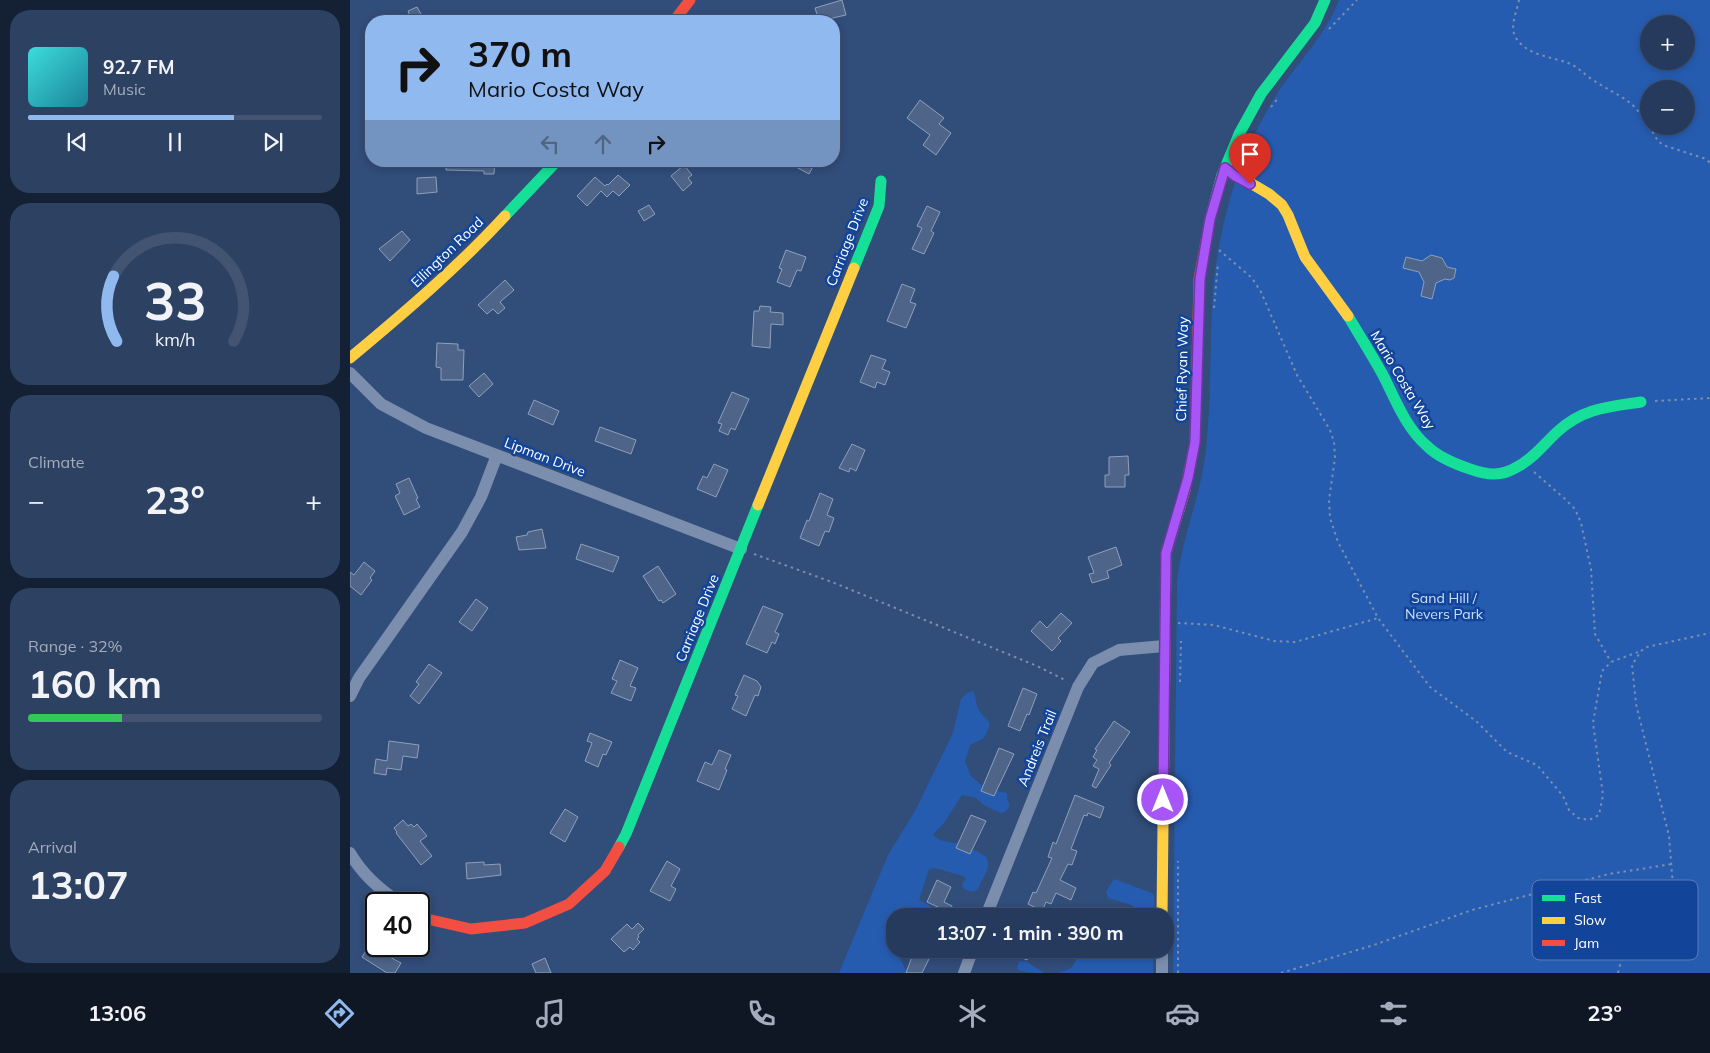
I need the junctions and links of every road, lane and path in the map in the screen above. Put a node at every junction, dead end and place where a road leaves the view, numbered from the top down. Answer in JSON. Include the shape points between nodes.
{"nodes":[{"id":1,"x":690,"y":0,"type":"edge"},
{"id":2,"x":1325,"y":0,"type":"edge"},
{"id":3,"x":1357,"y":0,"type":"edge"},
{"id":4,"x":1519,"y":0,"type":"edge"},
{"id":5,"x":679,"y":15,"type":"edge"},
{"id":6,"x":1324,"y":34,"type":"dead end"},
{"id":7,"x":1278,"y":97,"type":"dead end"},
{"id":8,"x":1268,"y":112,"type":"dead end"},
{"id":9,"x":1640,"y":112,"type":"edge"},
{"id":10,"x":1654,"y":135,"type":"edge"},
{"id":11,"x":1710,"y":163,"type":"edge"},
{"id":12,"x":551,"y":167,"type":"edge"},
{"id":13,"x":1225,"y":168,"type":"junction"},
{"id":14,"x":881,"y":181,"type":"dead end"},
{"id":15,"x":1220,"y":243,"type":"dead end"},
{"id":16,"x":1219,"y":250,"type":"junction"},
{"id":17,"x":1213,"y":312,"type":"dead end"},
{"id":18,"x":350,"y":358,"type":"edge"},
{"id":19,"x":350,"y":373,"type":"edge"},
{"id":20,"x":1710,"y":398,"type":"edge"},
{"id":21,"x":1641,"y":402,"type":"joint"},
{"id":22,"x":497,"y":455,"type":"junction"},
{"id":23,"x":1522,"y":464,"type":"junction"},
{"id":24,"x":741,"y":549,"type":"junction"},
{"id":25,"x":1378,"y":618,"type":"junction"},
{"id":26,"x":1165,"y":622,"type":"junction"},
{"id":27,"x":1710,"y":633,"type":"edge"},
{"id":28,"x":1181,"y":642,"type":"dead end"},
{"id":29,"x":1164,"y":646,"type":"junction"},
{"id":30,"x":1641,"y":651,"type":"junction"},
{"id":31,"x":1611,"y":662,"type":"junction"},
{"id":32,"x":1078,"y":687,"type":"junction"},
{"id":33,"x":1180,"y":688,"type":"dead end"},
{"id":34,"x":350,"y":696,"type":"edge"},
{"id":35,"x":350,"y":852,"type":"edge"},
{"id":36,"x":1178,"y":853,"type":"dead end"},
{"id":37,"x":1672,"y":864,"type":"junction"},
{"id":38,"x":1585,"y":880,"type":"edge"},
{"id":39,"x":1673,"y":880,"type":"edge"},
{"id":40,"x":385,"y":892,"type":"edge"},
{"id":41,"x":1532,"y":894,"type":"edge"},
{"id":42,"x":989,"y":908,"type":"edge"},
{"id":43,"x":1162,"y":908,"type":"edge"},
{"id":44,"x":430,"y":919,"type":"edge"},
{"id":45,"x":970,"y":958,"type":"edge"},
{"id":46,"x":1162,"y":958,"type":"edge"},
{"id":47,"x":1621,"y":960,"type":"edge"},
{"id":48,"x":964,"y":973,"type":"edge"},
{"id":49,"x":1162,"y":973,"type":"edge"},
{"id":50,"x":1178,"y":973,"type":"edge"},
{"id":51,"x":1281,"y":973,"type":"edge"},
{"id":52,"x":1618,"y":973,"type":"edge"}],
"edges":[{"from":1,"to":5,"type":"street"},
{"from":2,"to":13,"type":"street","name":"Chief Ryan Way","via":[[1315,23],[1261,94]]},
{"from":3,"to":6,"type":"path"},
{"from":4,"to":9,"type":"path","via":[[1514,31],[1520,42],[1534,52],[1576,66],[1597,83],[1631,102]]},
{"from":7,"to":8,"type":"path"},
{"from":10,"to":11,"type":"path","via":[[1664,145]]},
{"from":12,"to":18,"type":"street","name":"Ellington Road","via":[[476,247]]},
{"from":13,"to":23,"type":"street","name":"Mario Costa Way","via":[[1282,206],[1305,257],[1338,302],[1385,377],[1413,431],[1426,446],[1482,474],[1494,475]]},
{"from":13,"to":26,"type":"street","name":"Chief Ryan Way","via":[[1210,219],[1200,279],[1195,442],[1166,553]]},
{"from":14,"to":24,"type":"street","name":"Carriage Drive","via":[[879,206]]},
{"from":15,"to":16,"type":"path"},
{"from":16,"to":17,"type":"path"},
{"from":16,"to":25,"type":"path","via":[[1252,278],[1261,292],[1298,375],[1330,430],[1335,458],[1330,518],[1338,542]]},
{"from":19,"to":22,"type":"street","name":"Lipman Drive","via":[[381,404],[426,428]]},
{"from":20,"to":21,"type":"path"},
{"from":21,"to":23,"type":"street","name":"Mario Costa Way","via":[[1577,416]]},
{"from":22,"to":24,"type":"street","name":"Lipman Drive"},
{"from":22,"to":34,"type":"street","via":[[481,497],[462,532],[359,678]]},
{"from":23,"to":31,"type":"path","via":[[1575,509],[1591,569],[1595,634]]},
{"from":24,"to":32,"type":"path","via":[[832,582],[1037,666]]},
{"from":24,"to":44,"type":"street","name":"Carriage Drive","via":[[626,834],[604,871],[569,904],[525,923],[472,929]]},
{"from":25,"to":26,"type":"path","via":[[1295,642],[1274,641],[1214,626]]},
{"from":25,"to":31,"type":"path","via":[[1430,687],[1476,721],[1507,752],[1537,765],[1563,796],[1569,810],[1578,818],[1589,820],[1599,815],[1603,795],[1593,723],[1602,671]]},
{"from":26,"to":29,"type":"street","name":"Chief Ryan Way"},
{"from":27,"to":30,"type":"path","via":[[1663,642]]},
{"from":28,"to":33,"type":"path"},
{"from":29,"to":32,"type":"street","name":"Andreis Trail","via":[[1119,650],[1093,663]]},
{"from":29,"to":43,"type":"street","name":"Chief Ryan Way"},
{"from":30,"to":31,"type":"path"},
{"from":30,"to":37,"type":"path","via":[[1632,665],[1636,704],[1667,827]]},
{"from":32,"to":42,"type":"street","name":"Andreis Trail"},
{"from":35,"to":40,"type":"street","via":[[359,868]]},
{"from":36,"to":50,"type":"path"},
{"from":37,"to":38,"type":"path"},
{"from":37,"to":39,"type":"path"},
{"from":41,"to":51,"type":"path","via":[[1472,910],[1374,945]]},
{"from":45,"to":48,"type":"street"},
{"from":46,"to":49,"type":"street"},
{"from":47,"to":52,"type":"path"}]}
